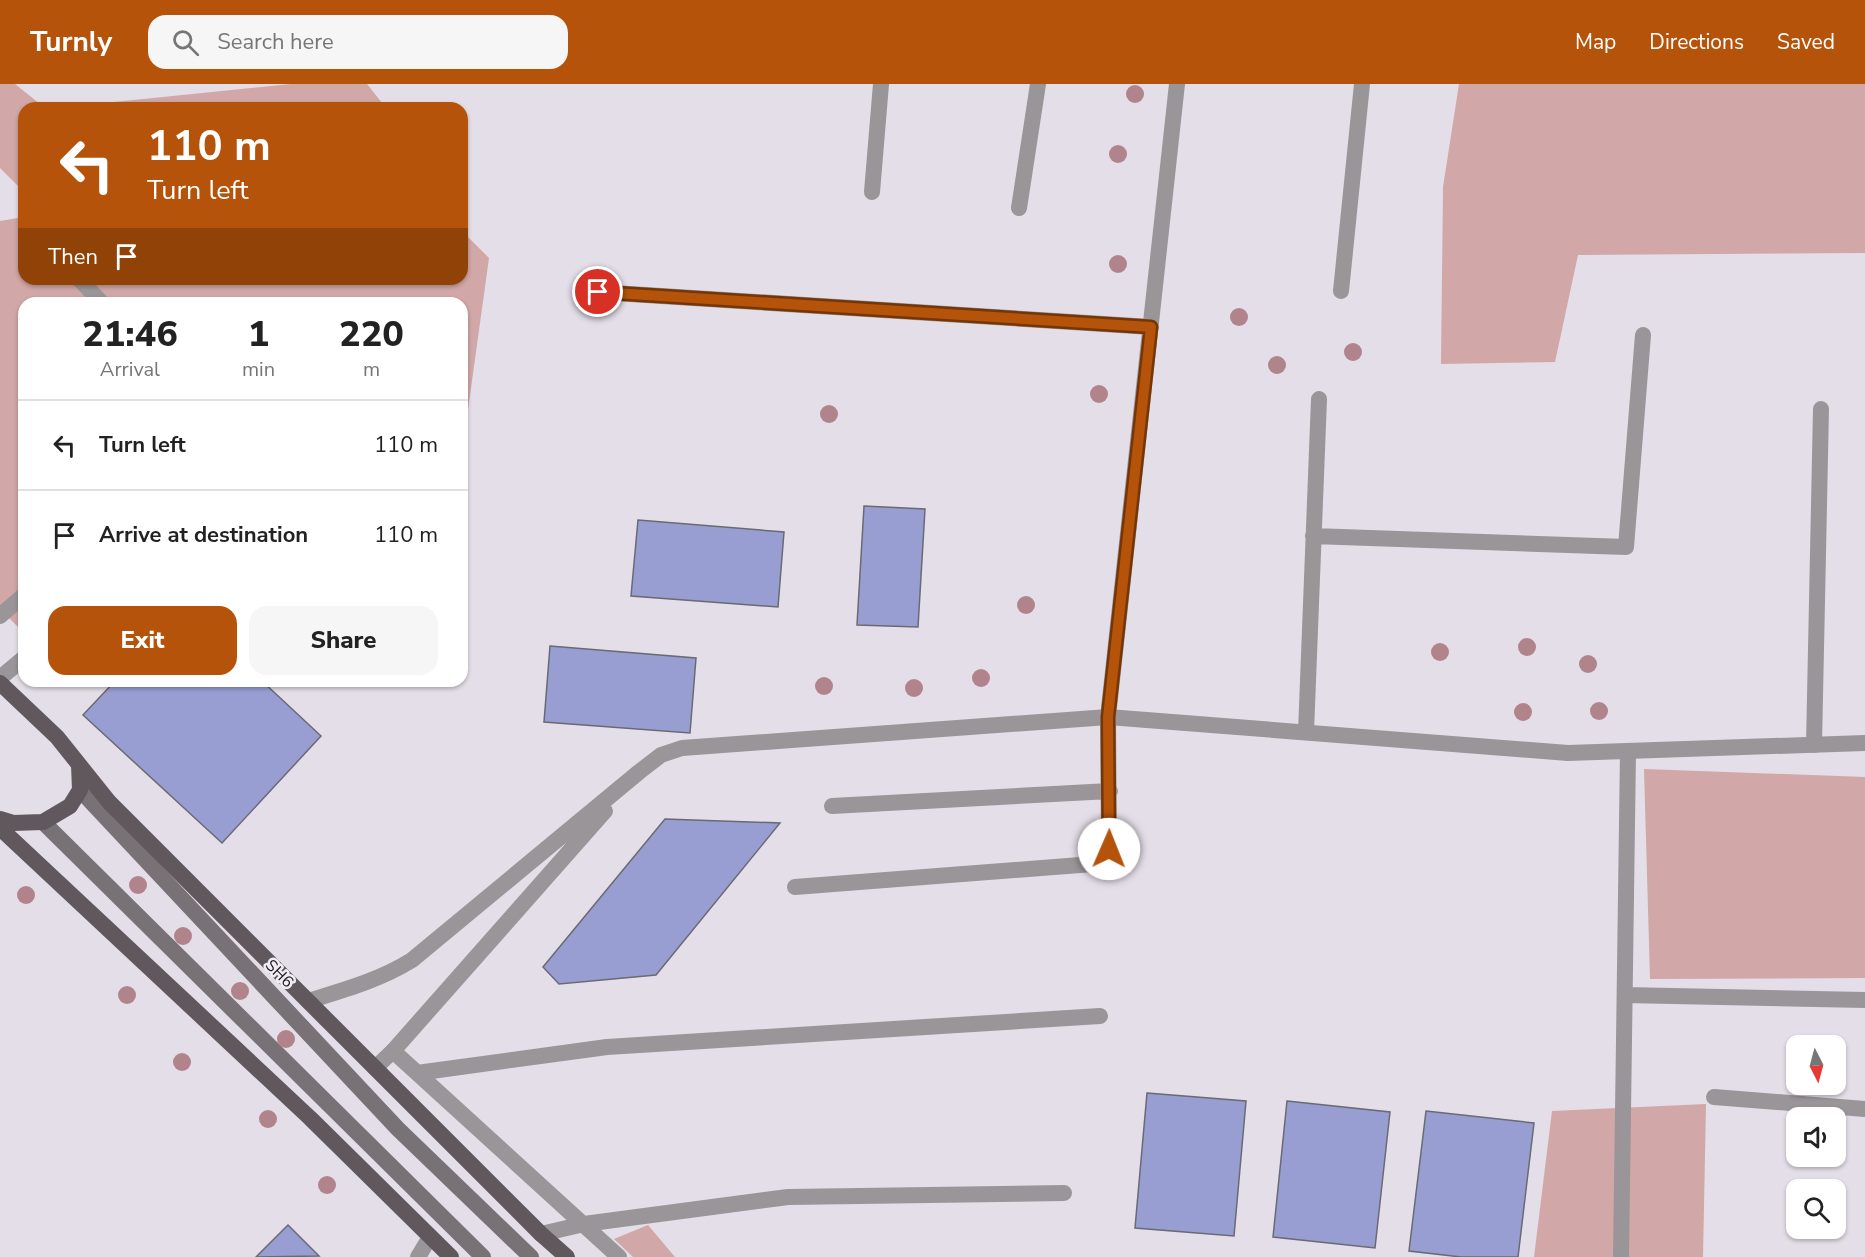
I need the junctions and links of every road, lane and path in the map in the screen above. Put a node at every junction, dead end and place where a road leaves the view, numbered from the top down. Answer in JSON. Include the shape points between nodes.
{"nodes":[{"id":1,"x":880,"y":84,"type":"edge"},
{"id":2,"x":1038,"y":84,"type":"edge"},
{"id":3,"x":1177,"y":84,"type":"edge"},
{"id":4,"x":1362,"y":84,"type":"edge"},
{"id":5,"x":872,"y":192,"type":"dead end"},
{"id":6,"x":1019,"y":208,"type":"dead end"},
{"id":7,"x":85,"y":285,"type":"edge"},
{"id":8,"x":1341,"y":291,"type":"dead end"},
{"id":9,"x":598,"y":292,"type":"dead end"},
{"id":10,"x":96,"y":297,"type":"edge"},
{"id":11,"x":1151,"y":327,"type":"junction"},
{"id":12,"x":1643,"y":335,"type":"dead end"},
{"id":13,"x":1319,"y":399,"type":"dead end"},
{"id":14,"x":1821,"y":409,"type":"dead end"},
{"id":15,"x":1313,"y":536,"type":"junction"},
{"id":16,"x":18,"y":601,"type":"edge"},
{"id":17,"x":0,"y":616,"type":"edge"},
{"id":18,"x":18,"y":664,"type":"edge"},
{"id":19,"x":0,"y":681,"type":"edge"},
{"id":20,"x":0,"y":702,"type":"edge"},
{"id":21,"x":33,"y":715,"type":"junction"},
{"id":22,"x":1108,"y":717,"type":"junction"},
{"id":23,"x":1306,"y":732,"type":"junction"},
{"id":24,"x":1865,"y":743,"type":"edge"},
{"id":25,"x":1814,"y":745,"type":"junction"},
{"id":26,"x":1628,"y":751,"type":"junction"},
{"id":27,"x":79,"y":765,"type":"junction"},
{"id":28,"x":639,"y":772,"type":"junction"},
{"id":29,"x":80,"y":790,"type":"junction"},
{"id":30,"x":1110,"y":791,"type":"junction"},
{"id":31,"x":832,"y":806,"type":"dead end"},
{"id":32,"x":0,"y":819,"type":"edge"},
{"id":33,"x":43,"y":822,"type":"junction"},
{"id":34,"x":0,"y":828,"type":"edge"},
{"id":35,"x":795,"y":887,"type":"dead end"},
{"id":36,"x":1625,"y":995,"type":"junction"},
{"id":37,"x":1865,"y":1000,"type":"edge"},
{"id":38,"x":308,"y":1001,"type":"junction"},
{"id":39,"x":1100,"y":1016,"type":"dead end"},
{"id":40,"x":393,"y":1051,"type":"junction"},
{"id":41,"x":375,"y":1068,"type":"junction"},
{"id":42,"x":417,"y":1073,"type":"junction"},
{"id":43,"x":1714,"y":1097,"type":"dead end"},
{"id":44,"x":1865,"y":1109,"type":"edge"},
{"id":45,"x":1064,"y":1193,"type":"dead end"},
{"id":46,"x":584,"y":1224,"type":"junction"},
{"id":47,"x":541,"y":1234,"type":"junction"},
{"id":48,"x":430,"y":1237,"type":"junction"},
{"id":49,"x":418,"y":1257,"type":"edge"},
{"id":50,"x":451,"y":1257,"type":"edge"},
{"id":51,"x":483,"y":1257,"type":"edge"},
{"id":52,"x":531,"y":1257,"type":"edge"},
{"id":53,"x":567,"y":1257,"type":"edge"},
{"id":54,"x":619,"y":1257,"type":"edge"},
{"id":55,"x":1622,"y":1257,"type":"edge"}],
"edges":[{"from":1,"to":5,"type":"street"},
{"from":2,"to":6,"type":"street"},
{"from":3,"to":11,"type":"street"},
{"from":4,"to":8,"type":"street"},
{"from":7,"to":10,"type":"street"},
{"from":9,"to":11,"type":"street"},
{"from":11,"to":22,"type":"street"},
{"from":12,"to":15,"type":"street","via":[[1626,547]]},
{"from":13,"to":15,"type":"street"},
{"from":14,"to":25,"type":"street"},
{"from":15,"to":23,"type":"street"},
{"from":16,"to":17,"type":"street"},
{"from":18,"to":19,"type":"street"},
{"from":19,"to":21,"type":"main road","name":"SH6"},
{"from":20,"to":21,"type":"main road"},
{"from":21,"to":27,"type":"main road","name":"SH6"},
{"from":22,"to":23,"type":"street"},
{"from":22,"to":28,"type":"street","via":[[682,748],[661,755]]},
{"from":22,"to":30,"type":"street"},
{"from":23,"to":26,"type":"street","via":[[1568,753]]},
{"from":24,"to":25,"type":"street"},
{"from":25,"to":26,"type":"street"},
{"from":26,"to":36,"type":"street"},
{"from":27,"to":29,"type":"main road"},
{"from":27,"to":38,"type":"main road","name":"SH6","via":[[109,802]]},
{"from":28,"to":38,"type":"street","via":[[412,960],[372,981]]},
{"from":28,"to":40,"type":"street"},
{"from":29,"to":33,"type":"main road","via":[[70,806]]},
{"from":29,"to":52,"type":"main road","via":[[398,1129]]},
{"from":30,"to":31,"type":"street"},
{"from":30,"to":35,"type":"street","via":[[1109,849],[1093,864]]},
{"from":32,"to":33,"type":"main road","via":[[13,823]]},
{"from":33,"to":51,"type":"main road"},
{"from":34,"to":48,"type":"main road","via":[[310,1118]]},
{"from":36,"to":37,"type":"street"},
{"from":36,"to":55,"type":"street"},
{"from":38,"to":41,"type":"main road","name":"SH6"},
{"from":39,"to":42,"type":"street","via":[[607,1047]]},
{"from":40,"to":41,"type":"street"},
{"from":40,"to":42,"type":"street"},
{"from":41,"to":47,"type":"main road","name":"SH6"},
{"from":42,"to":46,"type":"street"},
{"from":43,"to":44,"type":"street"},
{"from":45,"to":46,"type":"street","via":[[788,1197]]},
{"from":46,"to":47,"type":"street"},
{"from":46,"to":54,"type":"street"},
{"from":47,"to":53,"type":"main road","name":"SH6"},
{"from":48,"to":49,"type":"street"},
{"from":48,"to":50,"type":"main road"}]}
